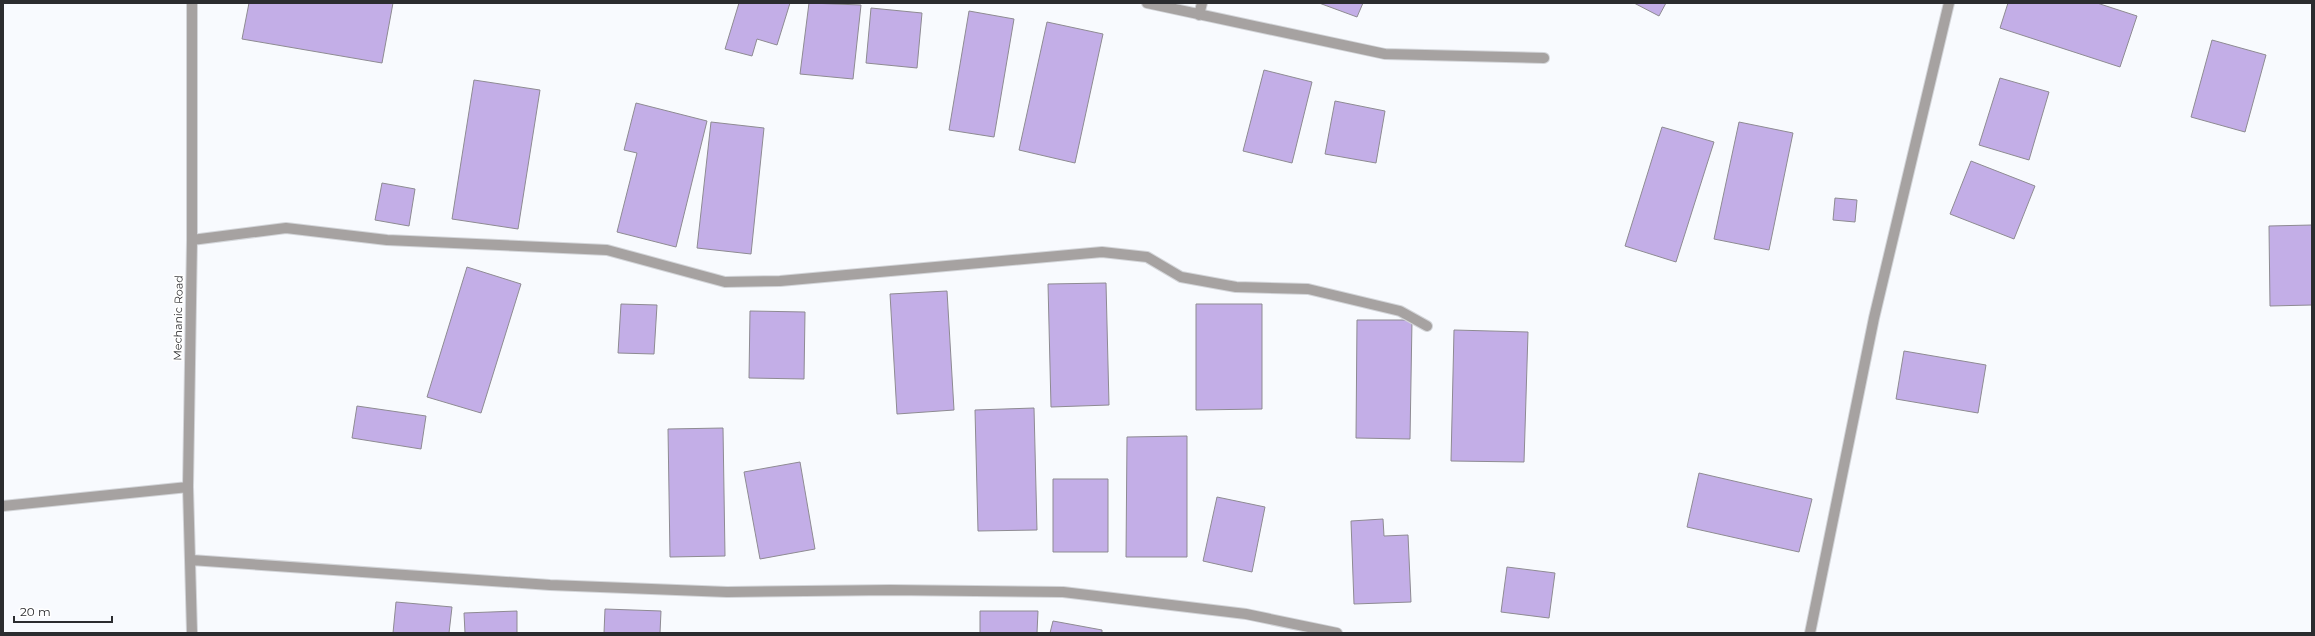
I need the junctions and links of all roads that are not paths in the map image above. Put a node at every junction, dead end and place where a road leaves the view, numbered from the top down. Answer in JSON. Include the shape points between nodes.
{"nodes":[{"id":1,"x":192,"y":3,"type":"edge"},
{"id":2,"x":1147,"y":3,"type":"edge"},
{"id":3,"x":1202,"y":3,"type":"edge"},
{"id":4,"x":1949,"y":3,"type":"edge"},
{"id":5,"x":1199,"y":15,"type":"junction"},
{"id":6,"x":1544,"y":58,"type":"dead end"},
{"id":7,"x":192,"y":240,"type":"junction"},
{"id":8,"x":1427,"y":326,"type":"dead end"},
{"id":9,"x":188,"y":486,"type":"junction"},
{"id":10,"x":3,"y":506,"type":"edge"},
{"id":11,"x":191,"y":560,"type":"junction"},
{"id":12,"x":192,"y":633,"type":"edge"},
{"id":13,"x":1337,"y":633,"type":"edge"},
{"id":14,"x":1810,"y":633,"type":"edge"}],
"edges":[{"from":1,"to":7,"type":"street","name":"Mechanic Road"},
{"from":2,"to":5,"type":"street"},
{"from":3,"to":5,"type":"street"},
{"from":4,"to":14,"type":"street","via":[[1874,318]]},
{"from":5,"to":6,"type":"street","via":[[1385,54]]},
{"from":7,"to":8,"type":"street","via":[[286,228],[387,240],[607,250],[726,282],[780,282],[1102,252],[1147,257],[1181,277],[1236,287],[1308,289],[1400,311]]},
{"from":7,"to":9,"type":"street","name":"Mechanic Road"},
{"from":9,"to":10,"type":"street"},
{"from":9,"to":11,"type":"street","name":"Mechanic Road"},
{"from":11,"to":12,"type":"street","name":"Mechanic Road"},
{"from":11,"to":13,"type":"street","via":[[550,585],[727,592],[1063,592],[1246,614]]}]}
